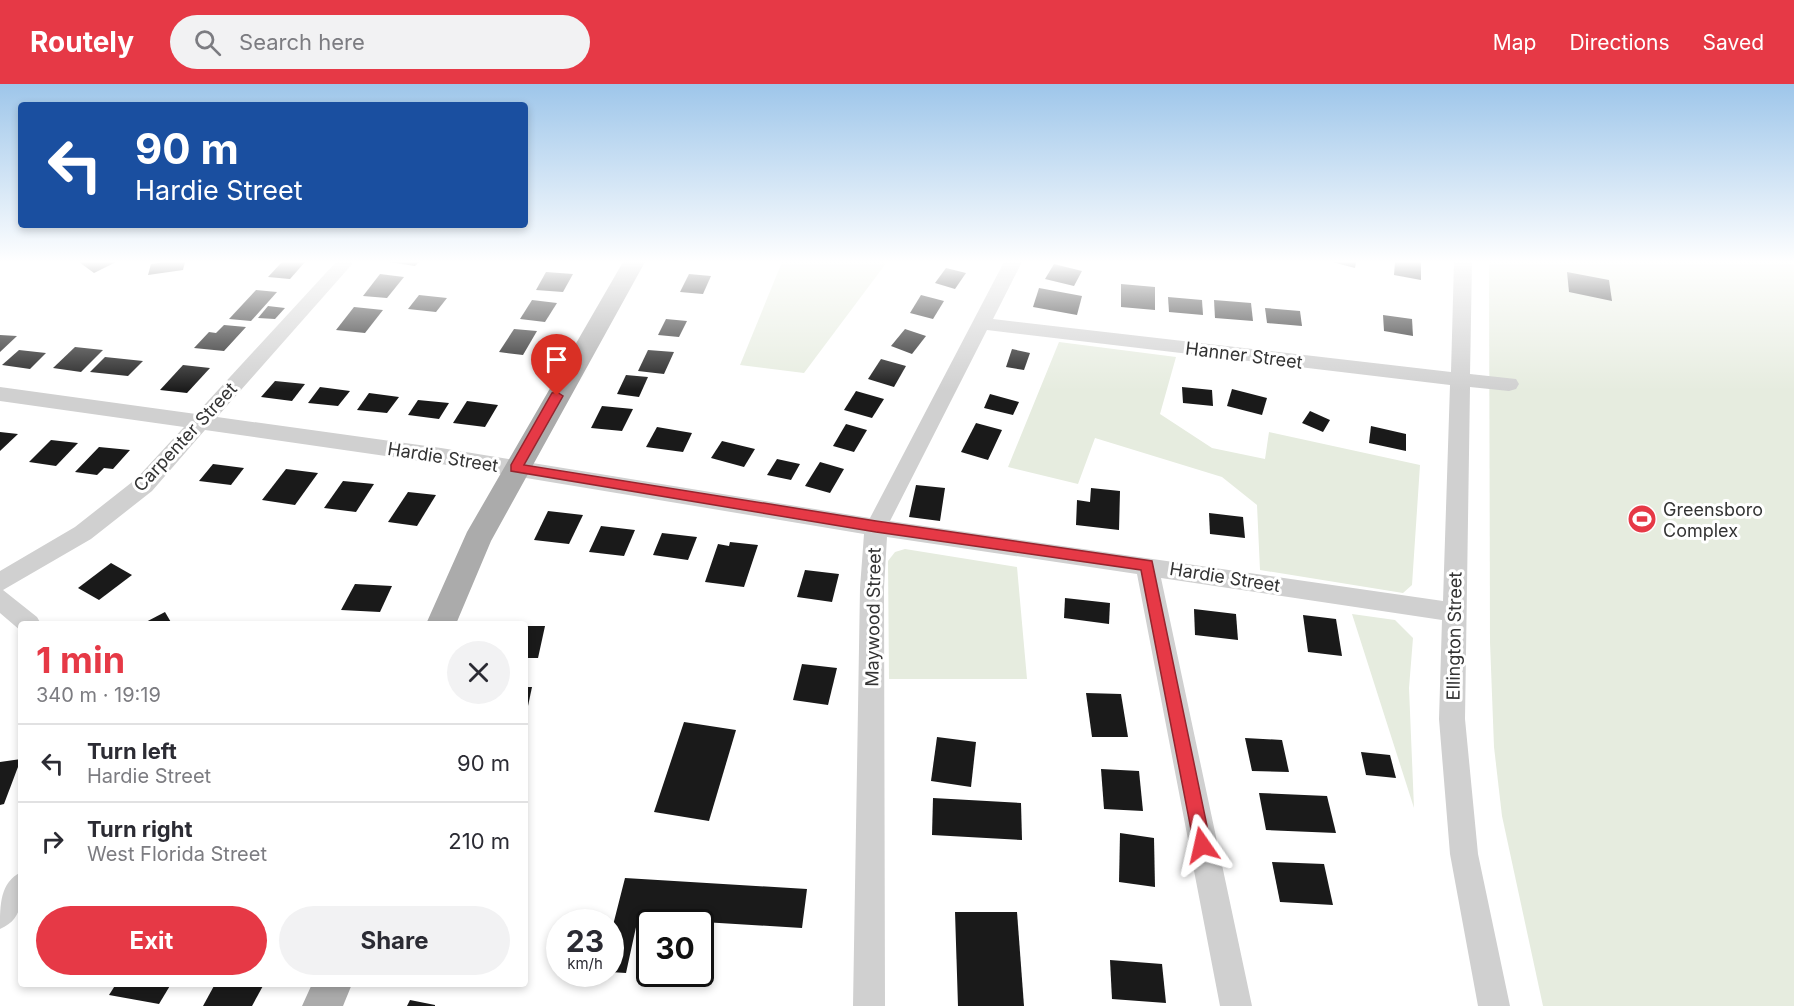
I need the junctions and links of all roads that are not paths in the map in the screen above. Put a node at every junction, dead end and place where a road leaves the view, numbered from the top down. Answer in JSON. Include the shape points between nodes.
{"nodes":[{"id":1,"x":306,"y":305,"type":"edge"},
{"id":2,"x":609,"y":305,"type":"edge"},
{"id":3,"x":990,"y":305,"type":"edge"},
{"id":4,"x":1461,"y":305,"type":"edge"},
{"id":5,"x":980,"y":323,"type":"junction"},
{"id":6,"x":1460,"y":379,"type":"junction"},
{"id":7,"x":1509,"y":384,"type":"dead end"},
{"id":8,"x":0,"y":394,"type":"edge"},
{"id":9,"x":200,"y":422,"type":"junction"},
{"id":10,"x":515,"y":468,"type":"junction"},
{"id":11,"x":876,"y":526,"type":"junction"},
{"id":12,"x":1147,"y":565,"type":"junction"},
{"id":13,"x":0,"y":582,"type":"edge"},
{"id":14,"x":0,"y":599,"type":"edge"},
{"id":15,"x":1454,"y":612,"type":"junction"},
{"id":16,"x":26,"y":621,"type":"edge"},
{"id":17,"x":442,"y":621,"type":"edge"},
{"id":18,"x":18,"y":890,"type":"edge"},
{"id":19,"x":0,"y":914,"type":"edge"},
{"id":20,"x":332,"y":987,"type":"edge"},
{"id":21,"x":322,"y":1006,"type":"edge"},
{"id":22,"x":869,"y":1006,"type":"edge"},
{"id":23,"x":1236,"y":1006,"type":"edge"},
{"id":24,"x":1494,"y":1006,"type":"edge"}],
"edges":[{"from":1,"to":9,"type":"street","name":"Carpenter Street"},
{"from":2,"to":10,"type":"main road"},
{"from":3,"to":5,"type":"street","name":"Maywood Street"},
{"from":4,"to":6,"type":"street","name":"Ellington Street"},
{"from":5,"to":6,"type":"street","name":"Hanner Street"},
{"from":5,"to":11,"type":"street","name":"Maywood Street"},
{"from":6,"to":7,"type":"street","name":"Hanner Street"},
{"from":6,"to":15,"type":"street","name":"Ellington Street"},
{"from":8,"to":9,"type":"street","name":"Hardie Street"},
{"from":9,"to":10,"type":"street","name":"Hardie Street"},
{"from":9,"to":13,"type":"street","name":"Carpenter Street","via":[[144,485],[83,533]]},
{"from":10,"to":11,"type":"street","name":"Hardie Street"},
{"from":10,"to":17,"type":"main road","via":[[473,549]]},
{"from":11,"to":12,"type":"street","name":"Hardie Street"},
{"from":11,"to":22,"type":"street","name":"Maywood Street","via":[[872,588]]},
{"from":12,"to":15,"type":"street","name":"Hardie Street"},
{"from":12,"to":23,"type":"street"},
{"from":14,"to":16,"type":"street"},
{"from":15,"to":24,"type":"street","name":"Ellington Street","via":[[1452,719],[1459,813]]},
{"from":18,"to":19,"type":"street"},
{"from":20,"to":21,"type":"main road"}]}
